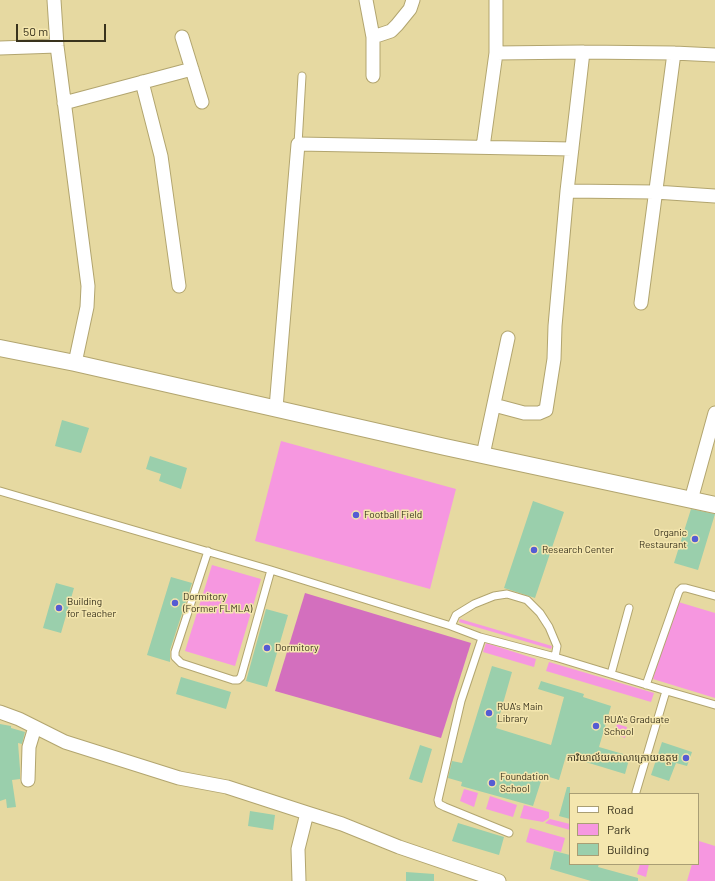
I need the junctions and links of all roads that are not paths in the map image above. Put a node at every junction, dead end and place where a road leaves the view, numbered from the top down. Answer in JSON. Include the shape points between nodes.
{"nodes":[{"id":1,"x":54,"y":0,"type":"edge"},
{"id":2,"x":366,"y":0,"type":"edge"},
{"id":3,"x":413,"y":0,"type":"edge"},
{"id":4,"x":496,"y":0,"type":"edge"},
{"id":5,"x":182,"y":37,"type":"dead end"},
{"id":6,"x":373,"y":37,"type":"junction"},
{"id":7,"x":56,"y":46,"type":"junction"},
{"id":8,"x":0,"y":48,"type":"edge"},
{"id":9,"x":583,"y":52,"type":"junction"},
{"id":10,"x":674,"y":53,"type":"junction"},
{"id":11,"x":496,"y":54,"type":"junction"},
{"id":12,"x":715,"y":55,"type":"edge"},
{"id":13,"x":192,"y":68,"type":"junction"},
{"id":14,"x":302,"y":76,"type":"dead end"},
{"id":15,"x":373,"y":76,"type":"dead end"},
{"id":16,"x":142,"y":82,"type":"junction"},
{"id":17,"x":202,"y":102,"type":"dead end"},
{"id":18,"x":64,"y":104,"type":"junction"},
{"id":19,"x":298,"y":144,"type":"junction"},
{"id":20,"x":484,"y":148,"type":"junction"},
{"id":21,"x":572,"y":149,"type":"junction"},
{"id":22,"x":567,"y":191,"type":"junction"},
{"id":23,"x":655,"y":192,"type":"junction"},
{"id":24,"x":715,"y":196,"type":"edge"},
{"id":25,"x":179,"y":286,"type":"dead end"},
{"id":26,"x":641,"y":303,"type":"dead end"},
{"id":27,"x":508,"y":338,"type":"dead end"},
{"id":28,"x":0,"y":348,"type":"edge"},
{"id":29,"x":75,"y":363,"type":"junction"},
{"id":30,"x":494,"y":405,"type":"junction"},
{"id":31,"x":276,"y":408,"type":"junction"},
{"id":32,"x":715,"y":413,"type":"edge"},
{"id":33,"x":483,"y":455,"type":"junction"},
{"id":34,"x":0,"y":491,"type":"edge"},
{"id":35,"x":691,"y":500,"type":"junction"},
{"id":36,"x":715,"y":505,"type":"edge"},
{"id":37,"x":208,"y":551,"type":"junction"},
{"id":38,"x":271,"y":570,"type":"junction"},
{"id":39,"x":715,"y":596,"type":"edge"},
{"id":40,"x":629,"y":608,"type":"dead end"},
{"id":41,"x":451,"y":626,"type":"junction"},
{"id":42,"x":482,"y":638,"type":"junction"},
{"id":43,"x":555,"y":657,"type":"junction"},
{"id":44,"x":611,"y":674,"type":"junction"},
{"id":45,"x":646,"y":684,"type":"junction"},
{"id":46,"x":666,"y":691,"type":"junction"},
{"id":47,"x":715,"y":705,"type":"edge"},
{"id":48,"x":0,"y":712,"type":"edge"},
{"id":49,"x":35,"y":727,"type":"junction"},
{"id":50,"x":28,"y":780,"type":"dead end"},
{"id":51,"x":636,"y":792,"type":"dead end"},
{"id":52,"x":307,"y":813,"type":"junction"},
{"id":53,"x":509,"y":833,"type":"dead end"},
{"id":54,"x":299,"y":881,"type":"edge"},
{"id":55,"x":499,"y":881,"type":"edge"}],
"edges":[{"from":1,"to":7,"type":"street"},
{"from":2,"to":6,"type":"street"},
{"from":3,"to":6,"type":"street","via":[[408,14],[398,25]]},
{"from":4,"to":11,"type":"street"},
{"from":5,"to":13,"type":"street"},
{"from":6,"to":15,"type":"street"},
{"from":7,"to":8,"type":"street"},
{"from":7,"to":18,"type":"street"},
{"from":9,"to":10,"type":"street"},
{"from":9,"to":11,"type":"street"},
{"from":9,"to":21,"type":"street"},
{"from":10,"to":12,"type":"street"},
{"from":10,"to":23,"type":"street"},
{"from":11,"to":20,"type":"street"},
{"from":13,"to":16,"type":"street"},
{"from":13,"to":17,"type":"street"},
{"from":14,"to":19,"type":"lane"},
{"from":16,"to":18,"type":"street"},
{"from":16,"to":25,"type":"street","via":[[161,156]]},
{"from":18,"to":29,"type":"street","via":[[88,286],[87,307]]},
{"from":19,"to":20,"type":"street"},
{"from":19,"to":31,"type":"street"},
{"from":20,"to":21,"type":"street"},
{"from":21,"to":22,"type":"street"},
{"from":22,"to":23,"type":"street"},
{"from":22,"to":30,"type":"street","via":[[554,359],[546,410],[539,414],[524,413]]},
{"from":23,"to":24,"type":"street"},
{"from":23,"to":26,"type":"street"},
{"from":27,"to":30,"type":"street"},
{"from":28,"to":29,"type":"street"},
{"from":29,"to":31,"type":"street"},
{"from":30,"to":33,"type":"street"},
{"from":31,"to":33,"type":"street"},
{"from":32,"to":35,"type":"street"},
{"from":33,"to":35,"type":"street"},
{"from":34,"to":37,"type":"lane"},
{"from":35,"to":36,"type":"street"},
{"from":37,"to":38,"type":"lane"},
{"from":37,"to":38,"type":"lane","via":[[175,657],[181,663],[233,680],[241,677]]},
{"from":38,"to":41,"type":"lane"},
{"from":39,"to":45,"type":"lane","via":[[686,588],[679,591]]},
{"from":40,"to":44,"type":"lane"},
{"from":41,"to":42,"type":"lane"},
{"from":41,"to":43,"type":"lane","via":[[456,615],[474,604],[507,594],[527,600],[540,613],[557,646]]},
{"from":42,"to":43,"type":"lane"},
{"from":42,"to":53,"type":"lane","via":[[461,701],[438,800],[442,806]]},
{"from":43,"to":44,"type":"lane"},
{"from":44,"to":45,"type":"lane"},
{"from":45,"to":46,"type":"lane"},
{"from":46,"to":47,"type":"lane"},
{"from":46,"to":51,"type":"lane"},
{"from":48,"to":49,"type":"street"},
{"from":49,"to":50,"type":"street","via":[[29,747]]},
{"from":49,"to":52,"type":"street","via":[[65,742],[179,778],[227,787]]},
{"from":52,"to":54,"type":"street","via":[[298,849]]},
{"from":52,"to":55,"type":"street"}]}
